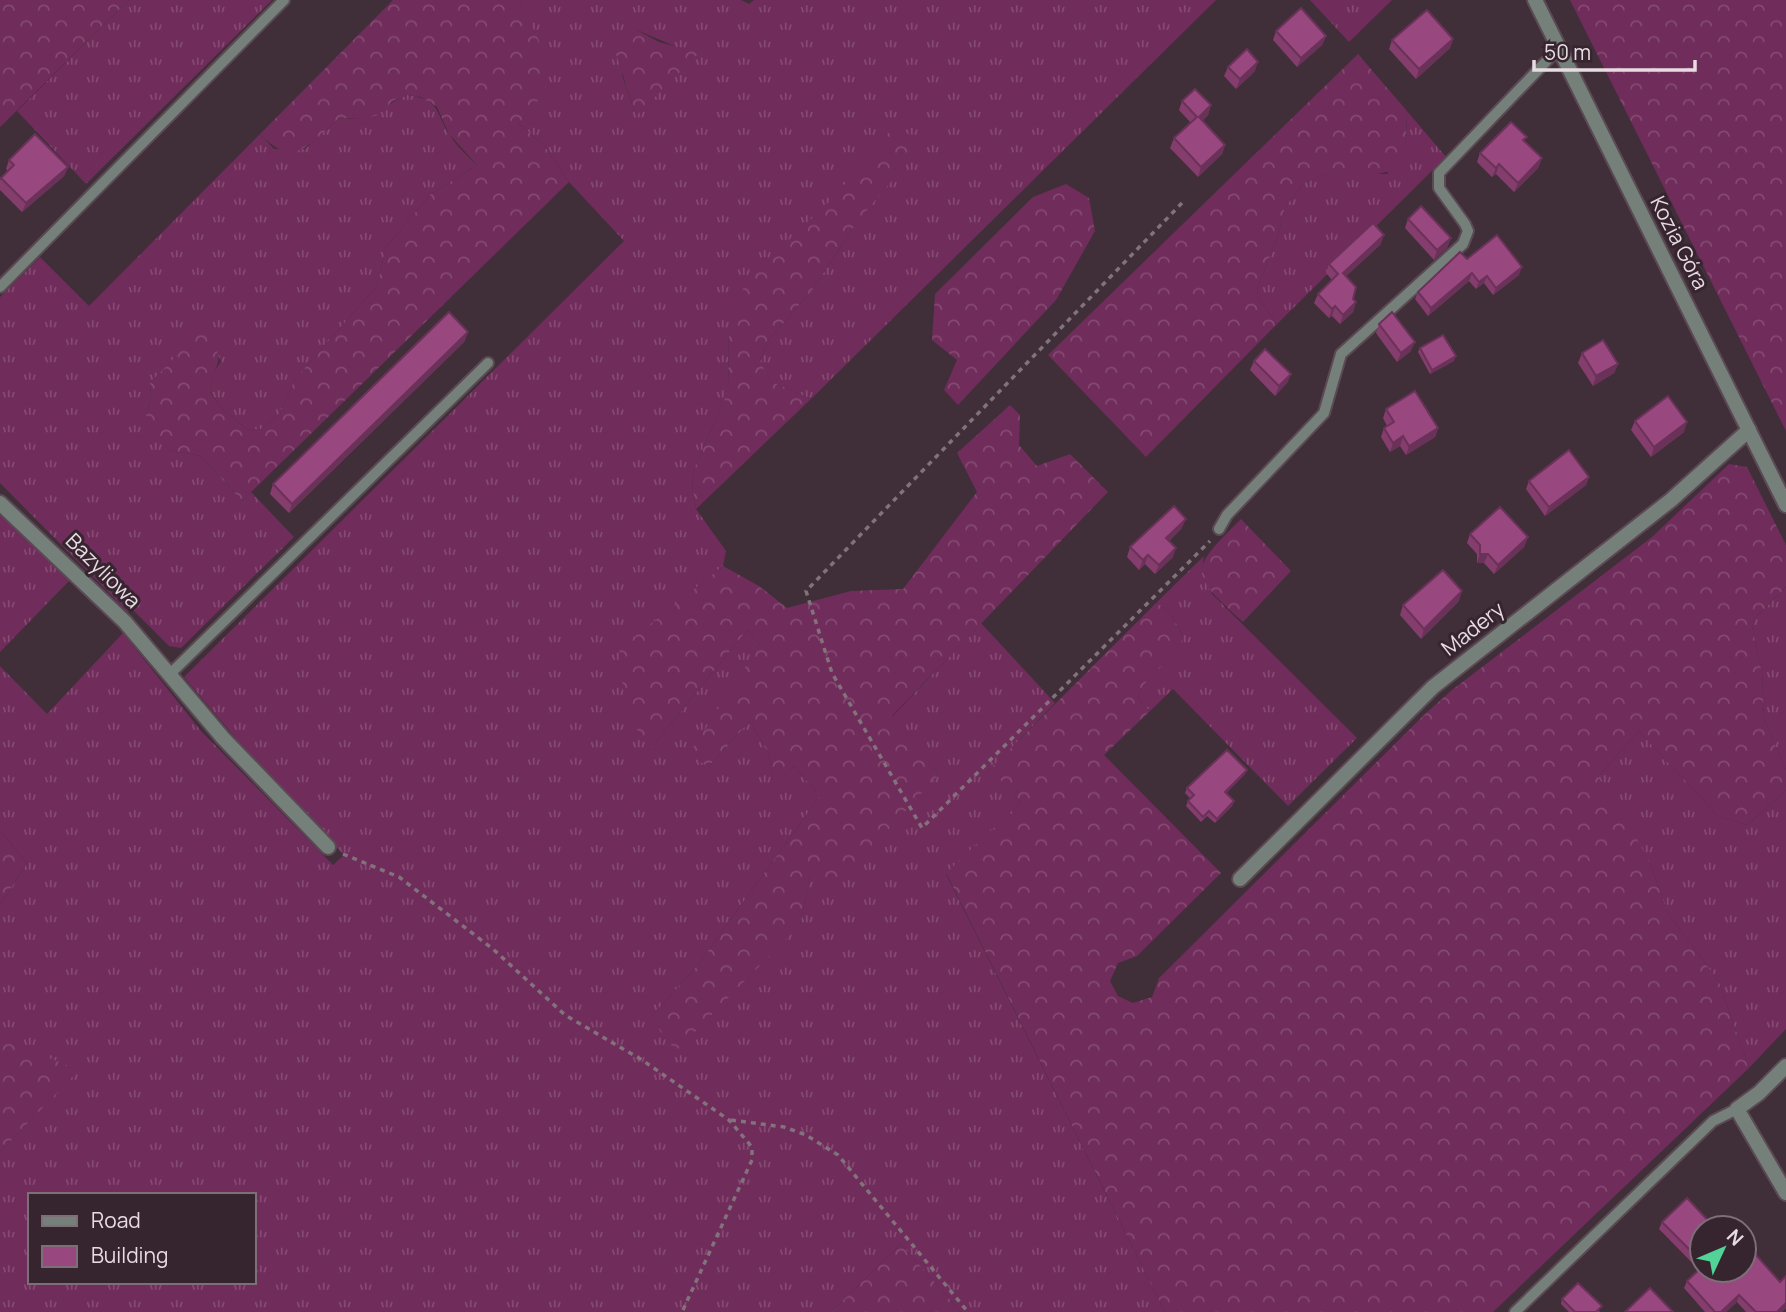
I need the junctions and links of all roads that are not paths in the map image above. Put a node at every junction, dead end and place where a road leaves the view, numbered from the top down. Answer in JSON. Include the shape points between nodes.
{"nodes":[{"id":1,"x":284,"y":0,"type":"edge"},
{"id":2,"x":1535,"y":0,"type":"edge"},
{"id":3,"x":1559,"y":48,"type":"junction"},
{"id":4,"x":0,"y":287,"type":"edge"},
{"id":5,"x":488,"y":363,"type":"dead end"},
{"id":6,"x":1749,"y":430,"type":"junction"},
{"id":7,"x":0,"y":503,"type":"edge"},
{"id":8,"x":1786,"y":505,"type":"edge"},
{"id":9,"x":1219,"y":529,"type":"road end"},
{"id":10,"x":171,"y":673,"type":"junction"},
{"id":11,"x":328,"y":847,"type":"road end"},
{"id":12,"x":1240,"y":880,"type":"dead end"},
{"id":13,"x":1786,"y":1066,"type":"edge"},
{"id":14,"x":1737,"y":1109,"type":"junction"},
{"id":15,"x":1786,"y":1193,"type":"edge"},
{"id":16,"x":1516,"y":1312,"type":"edge"}],
"edges":[{"from":1,"to":4,"type":"lane"},
{"from":2,"to":3,"type":"street","name":"Kozia Góra"},
{"from":3,"to":6,"type":"street","name":"Kozia Góra"},
{"from":3,"to":9,"type":"lane","via":[[1439,173],[1439,188],[1468,231],[1462,244],[1341,354],[1324,413]]},
{"from":5,"to":10,"type":"lane"},
{"from":6,"to":8,"type":"street","name":"Kozia Góra"},
{"from":6,"to":12,"type":"street","name":"Madery","via":[[1671,500],[1433,687]]},
{"from":7,"to":10,"type":"street","name":"Bazyliowa","via":[[125,622]]},
{"from":10,"to":11,"type":"street","name":"Bazyliowa","via":[[223,738]]},
{"from":13,"to":14,"type":"street"},
{"from":14,"to":15,"type":"street"},
{"from":14,"to":16,"type":"lane","via":[[1713,1121]]}]}
